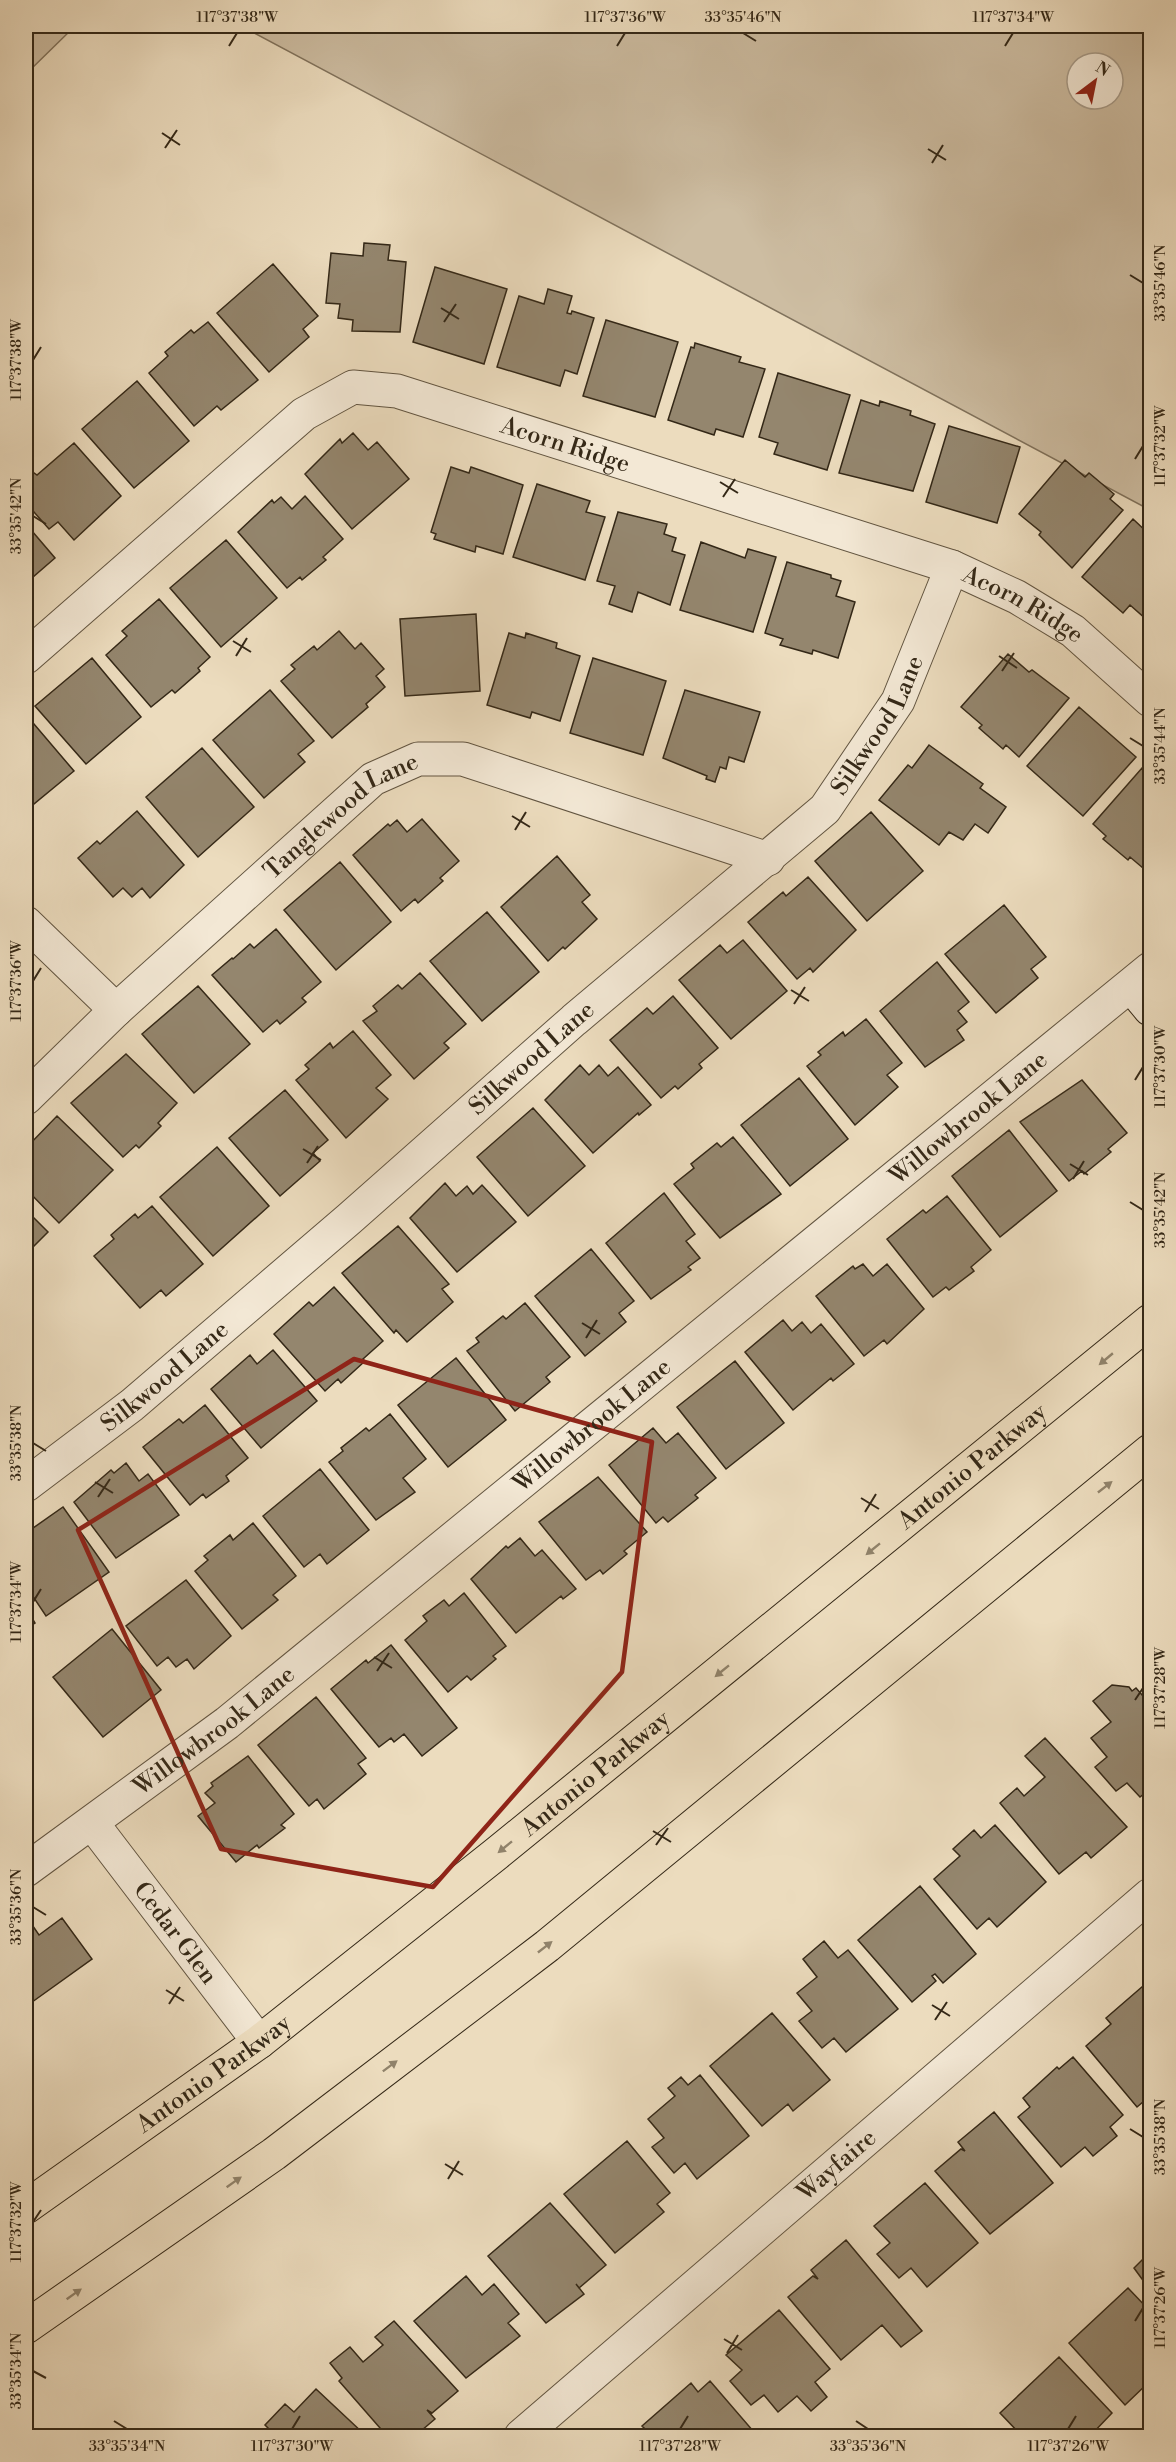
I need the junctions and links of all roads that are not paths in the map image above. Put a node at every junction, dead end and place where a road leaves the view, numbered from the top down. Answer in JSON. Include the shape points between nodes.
{"nodes":[{"id":1,"x":952,"y":567,"type":"junction"},
{"id":2,"x":26,"y":657,"type":"edge"},
{"id":3,"x":1150,"y":700,"type":"edge"},
{"id":4,"x":768,"y":859,"type":"junction"},
{"id":5,"x":26,"y":923,"type":"edge"},
{"id":6,"x":1144,"y":988,"type":"edge"},
{"id":7,"x":116,"y":1011,"type":"junction"},
{"id":8,"x":26,"y":1098,"type":"edge"},
{"id":9,"x":1150,"y":1321,"type":"edge"},
{"id":10,"x":1150,"y":1451,"type":"edge"},
{"id":11,"x":26,"y":1485,"type":"edge"},
{"id":12,"x":92,"y":1823,"type":"junction"},
{"id":13,"x":26,"y":1870,"type":"edge"},
{"id":14,"x":1150,"y":1895,"type":"edge"},
{"id":15,"x":259,"y":2042,"type":"junction"},
{"id":16,"x":26,"y":2207,"type":"edge"},
{"id":17,"x":26,"y":2327,"type":"edge"},
{"id":18,"x":521,"y":2436,"type":"edge"}],
"edges":[{"from":1,"to":2,"type":"street","name":"Acorn Ridge","via":[[397,391],[353,387],[304,414]]},
{"from":1,"to":3,"type":"street","name":"Acorn Ridge","via":[[1017,597],[1073,631]]},
{"from":1,"to":4,"type":"street","name":"Silkwood Lane","via":[[898,701],[825,809]]},
{"from":4,"to":7,"type":"street","name":"Tanglewood Lane","via":[[464,759],[418,759],[373,779]]},
{"from":4,"to":11,"type":"street","name":"Silkwood Lane","via":[[574,1020],[132,1404]]},
{"from":5,"to":7,"type":"street"},
{"from":6,"to":12,"type":"street","name":"Willowbrook Lane","via":[[227,1723]]},
{"from":7,"to":8,"type":"street","name":"Tanglewood Lane"},
{"from":9,"to":15,"type":"main road","name":"Antonio Parkway","one_way":true},
{"from":17,"to":10,"type":"main road","one_way":true,"via":[[274,2154],[547,1946]]},
{"from":12,"to":13,"type":"street","name":"Willowbrook Lane"},
{"from":12,"to":15,"type":"street","name":"Cedar Glen"},
{"from":14,"to":18,"type":"street","name":"Wayfaire"},
{"from":15,"to":16,"type":"main road","name":"Antonio Parkway"}]}
